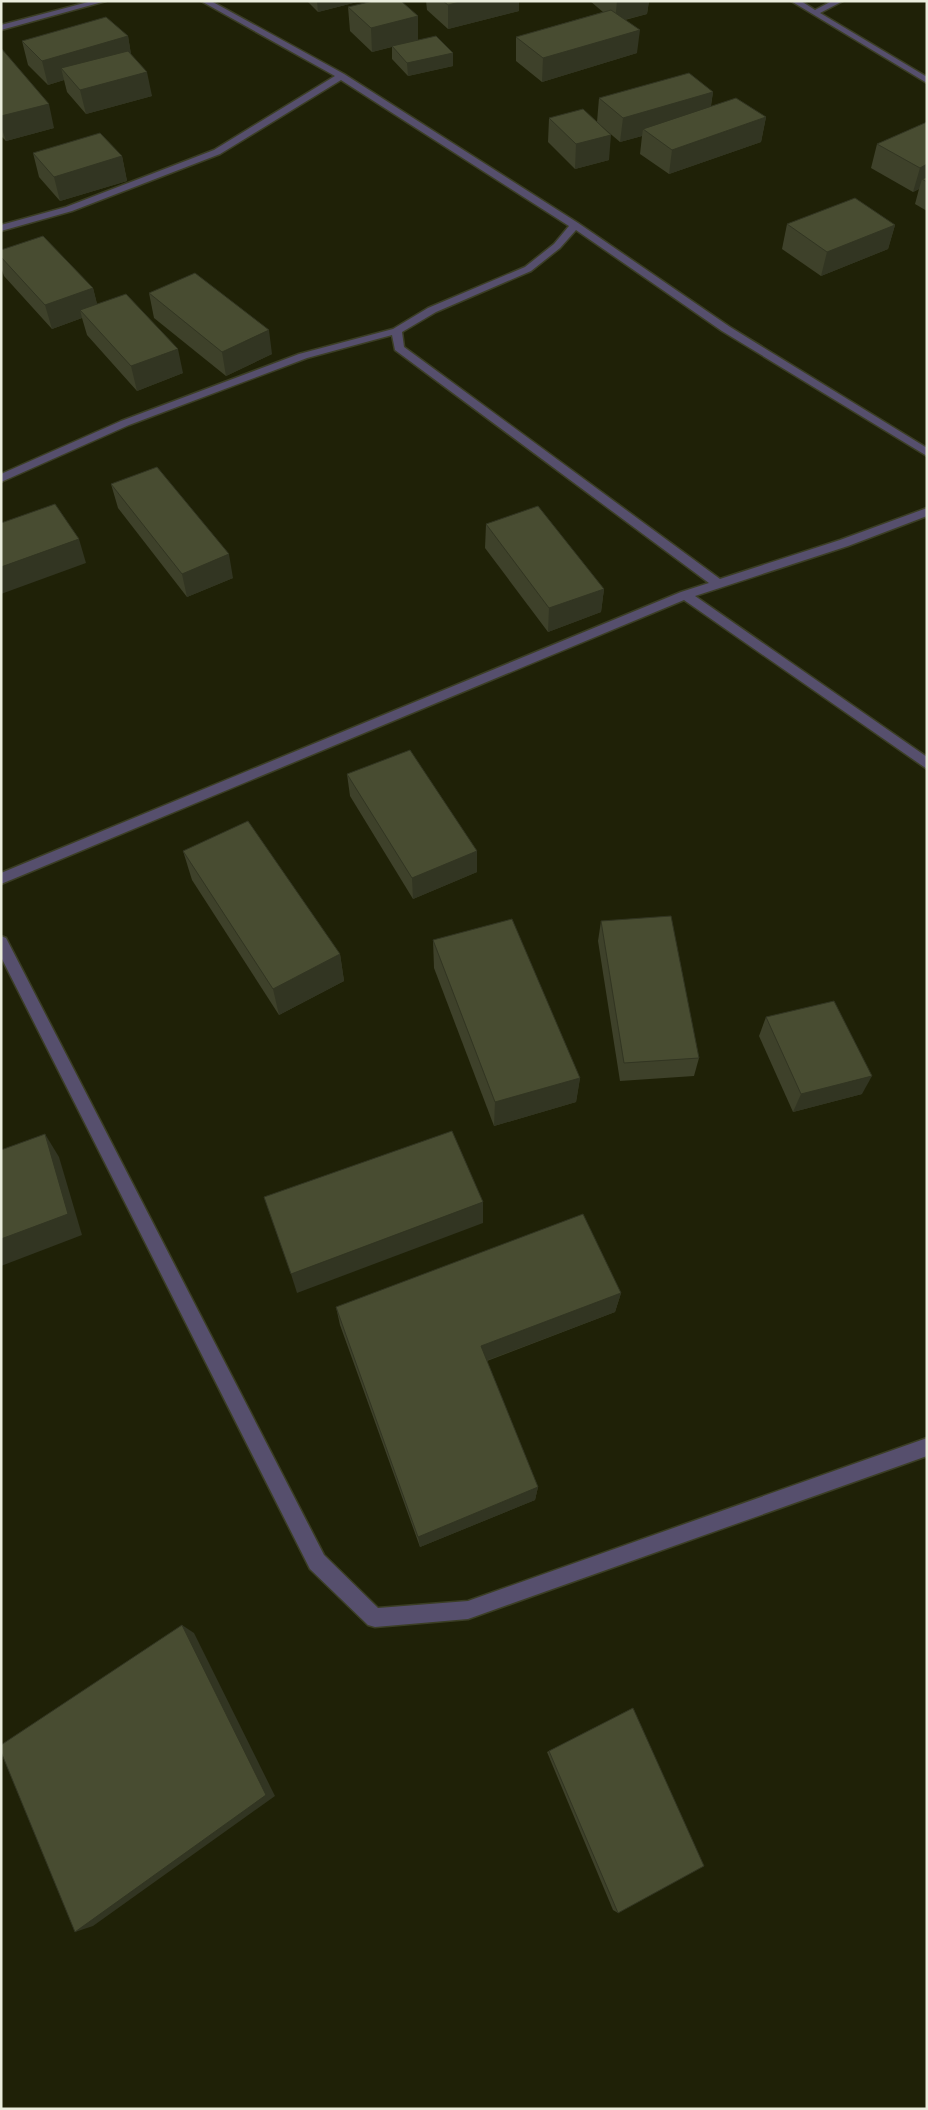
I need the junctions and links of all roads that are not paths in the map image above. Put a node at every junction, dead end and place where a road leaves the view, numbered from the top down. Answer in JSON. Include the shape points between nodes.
{"nodes":[{"id":1,"x":102,"y":1,"type":"edge"},
{"id":2,"x":205,"y":1,"type":"edge"},
{"id":3,"x":795,"y":1,"type":"edge"},
{"id":4,"x":839,"y":1,"type":"edge"},
{"id":5,"x":816,"y":12,"type":"junction"},
{"id":6,"x":1,"y":28,"type":"edge"},
{"id":7,"x":341,"y":76,"type":"junction"},
{"id":8,"x":927,"y":81,"type":"edge"},
{"id":9,"x":575,"y":225,"type":"junction"},
{"id":10,"x":1,"y":228,"type":"edge"},
{"id":11,"x":397,"y":331,"type":"junction"},
{"id":12,"x":927,"y":453,"type":"edge"},
{"id":13,"x":1,"y":478,"type":"edge"},
{"id":14,"x":927,"y":512,"type":"edge"},
{"id":15,"x":718,"y":584,"type":"junction"},
{"id":16,"x":684,"y":595,"type":"junction"},
{"id":17,"x":927,"y":764,"type":"edge"},
{"id":18,"x":1,"y":879,"type":"edge"},
{"id":19,"x":1,"y":942,"type":"edge"},
{"id":20,"x":927,"y":1447,"type":"edge"}],
"edges":[{"from":1,"to":6,"type":"street"},
{"from":2,"to":7,"type":"street"},
{"from":3,"to":5,"type":"street"},
{"from":4,"to":5,"type":"street"},
{"from":5,"to":8,"type":"street"},
{"from":7,"to":9,"type":"street"},
{"from":7,"to":10,"type":"street","via":[[217,152],[69,209]]},
{"from":9,"to":11,"type":"street","via":[[557,246],[528,269],[432,310]]},
{"from":9,"to":12,"type":"street","via":[[726,329]]},
{"from":11,"to":13,"type":"street","via":[[303,356],[125,423]]},
{"from":11,"to":15,"type":"street","via":[[400,348]]},
{"from":14,"to":15,"type":"street"},
{"from":15,"to":16,"type":"street"},
{"from":16,"to":17,"type":"street"},
{"from":16,"to":18,"type":"street"},
{"from":19,"to":20,"type":"street","via":[[317,1562],[375,1618],[468,1610]]}]}
